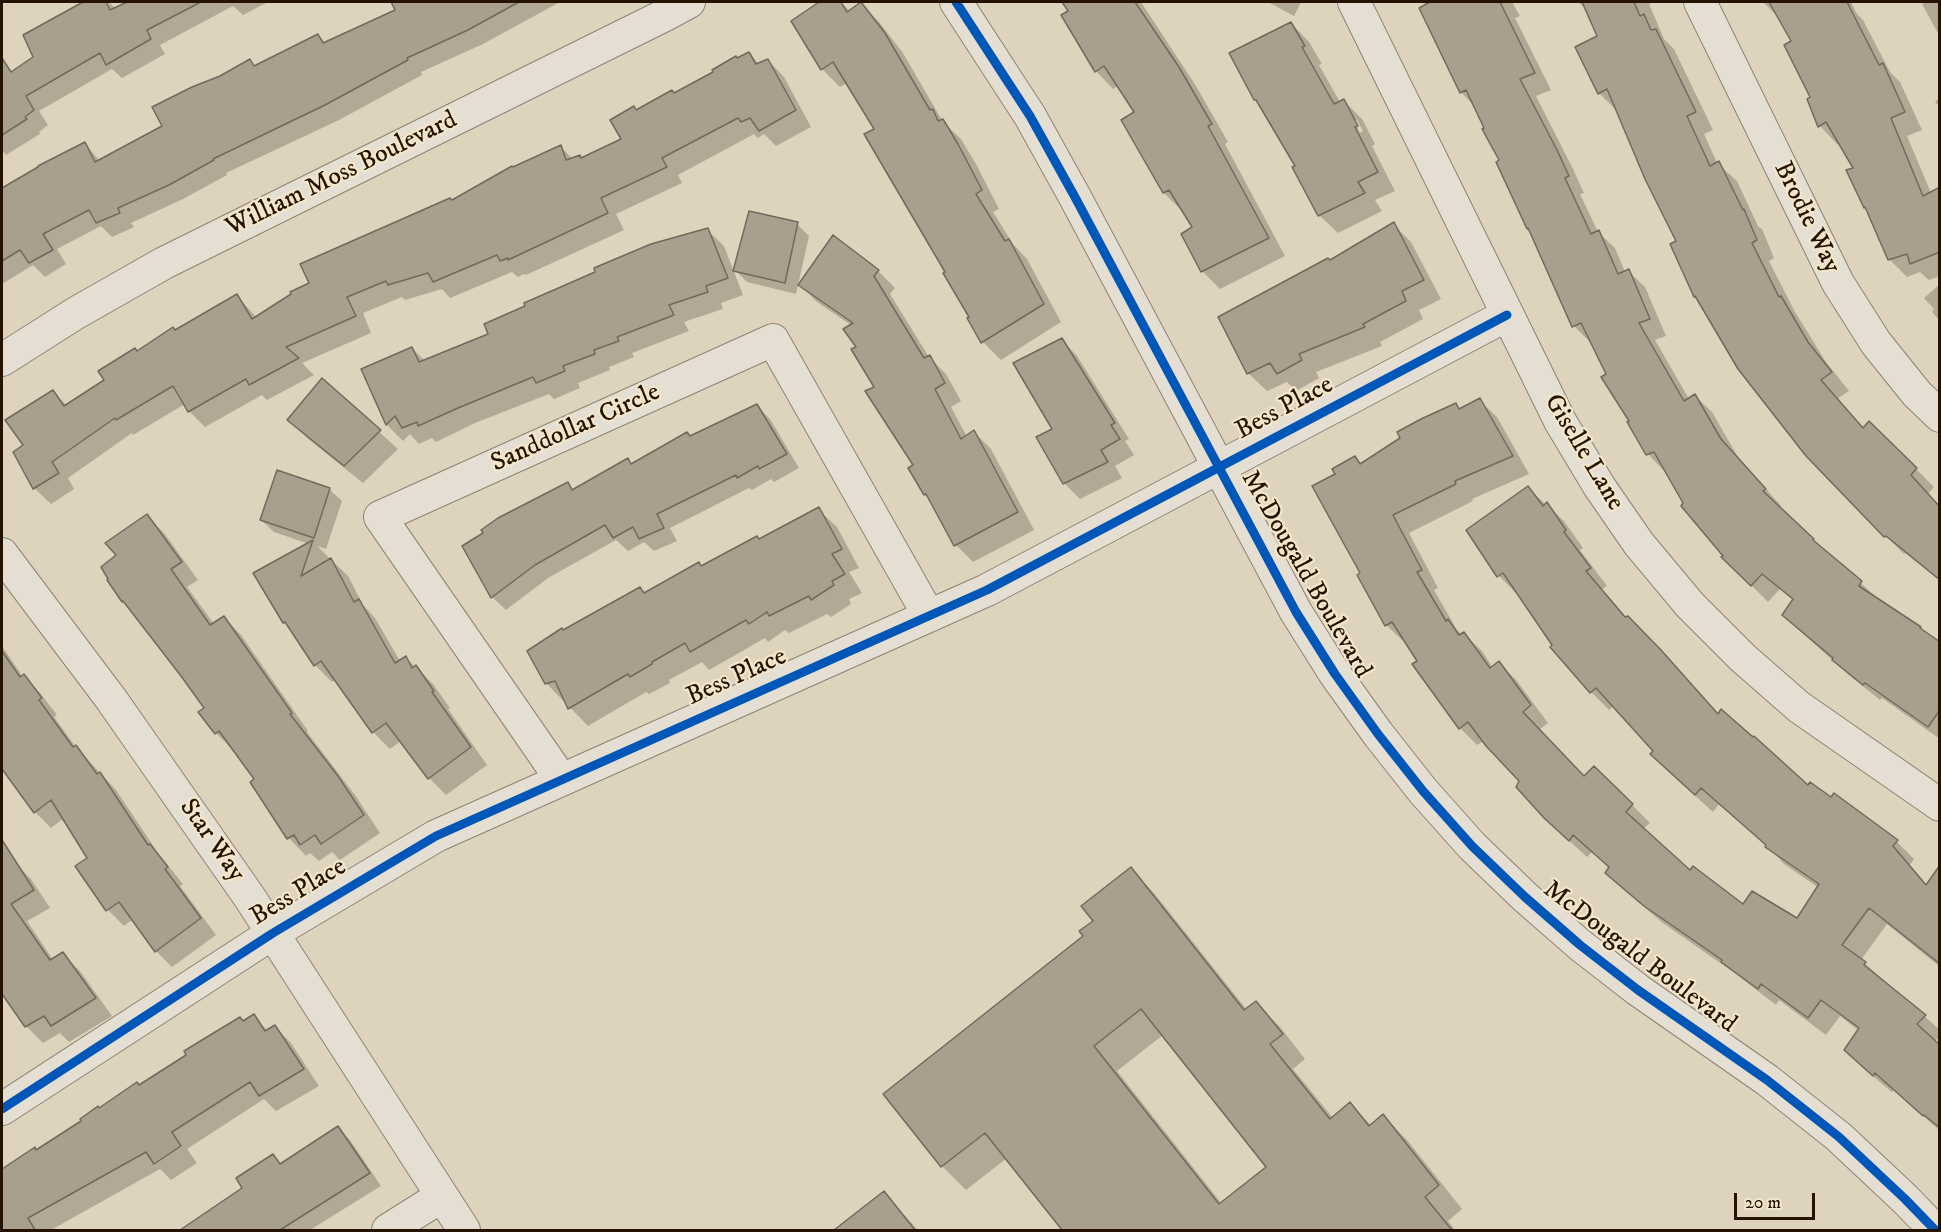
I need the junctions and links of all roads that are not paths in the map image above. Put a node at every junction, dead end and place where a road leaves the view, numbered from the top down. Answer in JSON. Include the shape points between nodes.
{"nodes":[{"id":1,"x":689,"y":2,"type":"edge"},
{"id":2,"x":956,"y":2,"type":"edge"},
{"id":3,"x":1354,"y":2,"type":"edge"},
{"id":4,"x":1700,"y":2,"type":"edge"},
{"id":5,"x":1507,"y":315,"type":"junction"},
{"id":6,"x":2,"y":360,"type":"edge"},
{"id":7,"x":1940,"y":416,"type":"edge"},
{"id":8,"x":1219,"y":468,"type":"junction"},
{"id":9,"x":2,"y":554,"type":"edge"},
{"id":10,"x":929,"y":616,"type":"junction"},
{"id":11,"x":561,"y":779,"type":"junction"},
{"id":12,"x":1940,"y":805,"type":"edge"},
{"id":13,"x":273,"y":933,"type":"junction"},
{"id":14,"x":5,"y":1101,"type":"edge"},
{"id":15,"x":442,"y":1196,"type":"junction"},
{"id":16,"x":388,"y":1230,"type":"edge"},
{"id":17,"x":464,"y":1230,"type":"edge"},
{"id":18,"x":1935,"y":1230,"type":"edge"}],
"edges":[{"from":1,"to":6,"type":"street","name":"William Moss Boulevard","via":[[164,263]]},
{"from":2,"to":8,"type":"street","name":"McDougald Boulevard","via":[[1030,116]]},
{"from":3,"to":5,"type":"street","name":"Giselle Lane"},
{"from":4,"to":7,"type":"street","name":"Brodie Way","via":[[1838,283],[1876,343]]},
{"from":5,"to":8,"type":"street","name":"Bess Place"},
{"from":5,"to":12,"type":"street","name":"Giselle Lane","via":[[1560,421],[1599,486],[1639,544],[1690,605],[1799,707]]},
{"from":8,"to":10,"type":"street","name":"Bess Place","via":[[987,590]]},
{"from":8,"to":18,"type":"street","name":"McDougald Boulevard","via":[[1296,612],[1335,674],[1416,783],[1472,846],[1580,945],[1839,1137]]},
{"from":9,"to":13,"type":"street","name":"Star Way","via":[[111,699]]},
{"from":10,"to":11,"type":"street","name":"Bess Place"},
{"from":10,"to":11,"type":"street","name":"Sanddollar Circle","via":[[773,340],[380,517]]},
{"from":11,"to":13,"type":"street","name":"Bess Place","via":[[436,836]]},
{"from":13,"to":14,"type":"street","name":"Bess Place"},
{"from":13,"to":15,"type":"street","name":"Star Way"},
{"from":15,"to":16,"type":"street"},
{"from":15,"to":17,"type":"street","name":"Star Way"}]}
